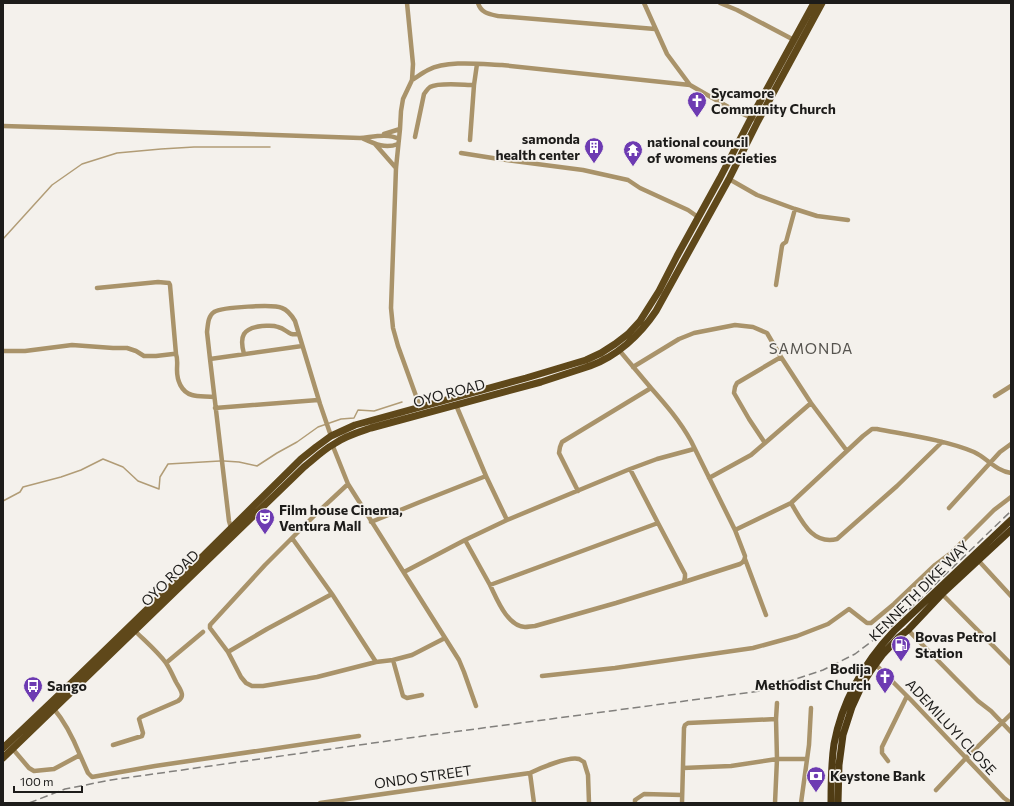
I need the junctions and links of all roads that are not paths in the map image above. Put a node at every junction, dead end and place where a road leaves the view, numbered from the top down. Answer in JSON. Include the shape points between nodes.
{"nodes":[{"id":1,"x":407,"y":3,"type":"edge"},
{"id":2,"x":478,"y":3,"type":"edge"},
{"id":3,"x":644,"y":3,"type":"edge"},
{"id":4,"x":720,"y":3,"type":"edge"},
{"id":5,"x":814,"y":3,"type":"edge"},
{"id":6,"x":822,"y":3,"type":"edge"},
{"id":7,"x":655,"y":29,"type":"junction"},
{"id":8,"x":794,"y":40,"type":"junction"},
{"id":9,"x":477,"y":64,"type":"junction"},
{"id":10,"x":412,"y":80,"type":"junction"},
{"id":11,"x":474,"y":85,"type":"junction"},
{"id":12,"x":690,"y":85,"type":"junction"},
{"id":13,"x":751,"y":118,"type":"junction"},
{"id":14,"x":758,"y":121,"type":"junction"},
{"id":15,"x":3,"y":126,"type":"edge"},
{"id":16,"x":400,"y":129,"type":"junction"},
{"id":17,"x":379,"y":136,"type":"junction"},
{"id":18,"x":415,"y":137,"type":"dead end"},
{"id":19,"x":360,"y":138,"type":"junction"},
{"id":20,"x":470,"y":140,"type":"dead end"},
{"id":21,"x":399,"y":142,"type":"junction"},
{"id":22,"x":375,"y":144,"type":"junction"},
{"id":23,"x":460,"y":153,"type":"dead end"},
{"id":24,"x":396,"y":168,"type":"junction"},
{"id":25,"x":729,"y":179,"type":"junction"},
{"id":26,"x":795,"y":209,"type":"junction"},
{"id":27,"x":698,"y":217,"type":"junction"},
{"id":28,"x":848,"y":220,"type":"dead end"},
{"id":29,"x":776,"y":285,"type":"dead end"},
{"id":30,"x":97,"y":288,"type":"dead end"},
{"id":31,"x":298,"y":334,"type":"junction"},
{"id":32,"x":302,"y":346,"type":"junction"},
{"id":33,"x":619,"y":350,"type":"junction"},
{"id":34,"x":3,"y":351,"type":"edge"},
{"id":35,"x":176,"y":354,"type":"junction"},
{"id":36,"x":244,"y":354,"type":"junction"},
{"id":37,"x":781,"y":357,"type":"junction"},
{"id":38,"x":210,"y":359,"type":"junction"},
{"id":39,"x":633,"y":367,"type":"junction"},
{"id":40,"x":1011,"y":386,"type":"edge"},
{"id":41,"x":651,"y":388,"type":"junction"},
{"id":42,"x":995,"y":396,"type":"dead end"},
{"id":43,"x":214,"y":397,"type":"junction"},
{"id":44,"x":318,"y":400,"type":"junction"},
{"id":45,"x":810,"y":403,"type":"junction"},
{"id":46,"x":456,"y":405,"type":"junction"},
{"id":47,"x":420,"y":407,"type":"junction"},
{"id":48,"x":215,"y":408,"type":"junction"},
{"id":49,"x":331,"y":436,"type":"junction"},
{"id":50,"x":942,"y":442,"type":"junction"},
{"id":51,"x":765,"y":443,"type":"junction"},
{"id":52,"x":332,"y":444,"type":"junction"},
{"id":53,"x":1011,"y":444,"type":"edge"},
{"id":54,"x":694,"y":449,"type":"junction"},
{"id":55,"x":847,"y":450,"type":"junction"},
{"id":56,"x":990,"y":463,"type":"junction"},
{"id":57,"x":630,"y":468,"type":"junction"},
{"id":58,"x":1011,"y":473,"type":"edge"},
{"id":59,"x":486,"y":476,"type":"junction"},
{"id":60,"x":709,"y":478,"type":"junction"},
{"id":61,"x":348,"y":484,"type":"junction"},
{"id":62,"x":578,"y":490,"type":"junction"},
{"id":63,"x":1011,"y":497,"type":"edge"},
{"id":64,"x":790,"y":503,"type":"junction"},
{"id":65,"x":949,"y":508,"type":"dead end"},
{"id":66,"x":508,"y":520,"type":"junction"},
{"id":67,"x":1011,"y":520,"type":"edge"},
{"id":68,"x":372,"y":522,"type":"junction"},
{"id":69,"x":658,"y":523,"type":"junction"},
{"id":70,"x":231,"y":528,"type":"junction"},
{"id":71,"x":735,"y":530,"type":"junction"},
{"id":72,"x":1011,"y":530,"type":"edge"},
{"id":73,"x":292,"y":538,"type":"junction"},
{"id":74,"x":465,"y":540,"type":"junction"},
{"id":75,"x":976,"y":558,"type":"junction"},
{"id":76,"x":745,"y":559,"type":"junction"},
{"id":77,"x":404,"y":572,"type":"junction"},
{"id":78,"x":684,"y":582,"type":"junction"},
{"id":79,"x":490,"y":585,"type":"junction"},
{"id":80,"x":332,"y":594,"type":"junction"},
{"id":81,"x":942,"y":594,"type":"junction"},
{"id":82,"x":1011,"y":596,"type":"edge"},
{"id":83,"x":766,"y":615,"type":"dead end"},
{"id":84,"x":142,"y":619,"type":"junction"},
{"id":85,"x":908,"y":630,"type":"junction"},
{"id":86,"x":135,"y":631,"type":"junction"},
{"id":87,"x":203,"y":632,"type":"dead end"},
{"id":88,"x":445,"y":638,"type":"junction"},
{"id":89,"x":228,"y":652,"type":"junction"},
{"id":90,"x":871,"y":658,"type":"junction"},
{"id":91,"x":393,"y":660,"type":"junction"},
{"id":92,"x":376,"y":662,"type":"junction"},
{"id":93,"x":166,"y":663,"type":"junction"},
{"id":94,"x":1011,"y":664,"type":"edge"},
{"id":95,"x":876,"y":665,"type":"junction"},
{"id":96,"x":542,"y":676,"type":"dead end"},
{"id":97,"x":422,"y":695,"type":"dead end"},
{"id":98,"x":907,"y":696,"type":"junction"},
{"id":99,"x":778,"y":703,"type":"dead end"},
{"id":100,"x":476,"y":706,"type":"dead end"},
{"id":101,"x":811,"y":708,"type":"dead end"},
{"id":102,"x":54,"y":709,"type":"junction"},
{"id":103,"x":1011,"y":714,"type":"edge"},
{"id":104,"x":776,"y":718,"type":"junction"},
{"id":105,"x":1002,"y":723,"type":"junction"},
{"id":106,"x":1011,"y":732,"type":"edge"},
{"id":107,"x":359,"y":736,"type":"dead end"},
{"id":108,"x":8,"y":744,"type":"edge"},
{"id":109,"x":113,"y":745,"type":"dead end"},
{"id":110,"x":3,"y":748,"type":"edge"},
{"id":111,"x":80,"y":755,"type":"junction"},
{"id":112,"x":3,"y":758,"type":"edge"},
{"id":113,"x":966,"y":758,"type":"junction"},
{"id":114,"x":777,"y":759,"type":"junction"},
{"id":115,"x":807,"y":759,"type":"junction"},
{"id":116,"x":888,"y":761,"type":"dead end"},
{"id":117,"x":683,"y":768,"type":"junction"},
{"id":118,"x":530,"y":773,"type":"junction"},
{"id":119,"x":936,"y":790,"type":"dead end"},
{"id":120,"x":682,"y":795,"type":"junction"},
{"id":121,"x":320,"y":803,"type":"edge"},
{"id":122,"x":534,"y":803,"type":"edge"},
{"id":123,"x":589,"y":803,"type":"edge"},
{"id":124,"x":635,"y":803,"type":"edge"},
{"id":125,"x":682,"y":803,"type":"edge"},
{"id":126,"x":775,"y":803,"type":"edge"},
{"id":127,"x":800,"y":803,"type":"edge"},
{"id":128,"x":830,"y":803,"type":"edge"},
{"id":129,"x":838,"y":803,"type":"edge"},
{"id":130,"x":1011,"y":803,"type":"edge"}],
"edges":[{"from":1,"to":10,"type":"street","via":[[413,64]]},
{"from":2,"to":7,"type":"street","via":[[484,12],[498,16]]},
{"from":3,"to":7,"type":"street"},
{"from":4,"to":8,"type":"street"},
{"from":5,"to":8,"type":"main road","name":"OYO ROAD"},
{"from":6,"to":14,"type":"main road","name":"OYO ROAD"},
{"from":7,"to":12,"type":"street","via":[[667,54]]},
{"from":8,"to":13,"type":"main road","name":"OYO ROAD"},
{"from":9,"to":10,"type":"street","via":[[447,64],[429,69]]},
{"from":9,"to":11,"type":"street"},
{"from":9,"to":12,"type":"street"},
{"from":10,"to":16,"type":"street","via":[[400,111]]},
{"from":11,"to":18,"type":"street","via":[[442,84],[426,90]]},
{"from":11,"to":20,"type":"street"},
{"from":12,"to":13,"type":"street"},
{"from":13,"to":14,"type":"street"},
{"from":13,"to":27,"type":"main road","name":"OYO ROAD"},
{"from":14,"to":25,"type":"main road","name":"OYO ROAD"},
{"from":15,"to":19,"type":"street"},
{"from":16,"to":17,"type":"street"},
{"from":16,"to":21,"type":"street"},
{"from":17,"to":19,"type":"street"},
{"from":17,"to":21,"type":"street","via":[[393,136]]},
{"from":19,"to":22,"type":"street"},
{"from":21,"to":22,"type":"street","via":[[392,147]]},
{"from":21,"to":24,"type":"street"},
{"from":22,"to":24,"type":"street"},
{"from":23,"to":27,"type":"street","via":[[583,170],[628,180]]},
{"from":24,"to":47,"type":"street","via":[[391,308],[393,328]]},
{"from":25,"to":26,"type":"street","via":[[757,195]]},
{"from":25,"to":33,"type":"main road","name":"OYO ROAD","via":[[649,322]]},
{"from":26,"to":28,"type":"street","via":[[817,216]]},
{"from":26,"to":29,"type":"street","via":[[786,242],[782,246]]},
{"from":27,"to":47,"type":"main road","name":"OYO ROAD","via":[[650,307],[634,328],[615,344],[591,358]]},
{"from":30,"to":35,"type":"street","via":[[169,283]]},
{"from":31,"to":32,"type":"street"},
{"from":31,"to":36,"type":"street","via":[[290,334],[277,326],[253,327],[242,337]]},
{"from":31,"to":38,"type":"street","via":[[292,316],[284,308],[263,306],[222,309],[208,320]]},
{"from":32,"to":36,"type":"street"},
{"from":32,"to":44,"type":"street"},
{"from":33,"to":39,"type":"street"},
{"from":33,"to":46,"type":"main road","name":"OYO ROAD","via":[[590,366]]},
{"from":34,"to":35,"type":"street","via":[[72,345],[127,348],[144,356]]},
{"from":35,"to":43,"type":"street","via":[[179,381],[185,392],[192,396]]},
{"from":36,"to":38,"type":"street"},
{"from":37,"to":39,"type":"street","via":[[767,333],[753,327],[735,325],[694,333]]},
{"from":37,"to":45,"type":"street"},
{"from":37,"to":51,"type":"street","via":[[737,383],[734,390]]},
{"from":38,"to":43,"type":"street"},
{"from":39,"to":41,"type":"street"},
{"from":40,"to":42,"type":"street"},
{"from":41,"to":54,"type":"street","via":[[686,432]]},
{"from":41,"to":62,"type":"street","via":[[562,442],[559,453]]},
{"from":43,"to":48,"type":"street"},
{"from":44,"to":48,"type":"street"},
{"from":44,"to":49,"type":"street"},
{"from":45,"to":51,"type":"street"},
{"from":45,"to":55,"type":"street"},
{"from":46,"to":52,"type":"main road","name":"OYO ROAD","via":[[364,430]]},
{"from":46,"to":59,"type":"street"},
{"from":47,"to":49,"type":"main road","name":"OYO ROAD","via":[[354,425]]},
{"from":48,"to":70,"type":"street"},
{"from":49,"to":70,"type":"main road","name":"OYO ROAD","via":[[302,459]]},
{"from":50,"to":55,"type":"street","via":[[872,429]]},
{"from":50,"to":56,"type":"street","via":[[974,452]]},
{"from":50,"to":64,"type":"street","via":[[837,539],[829,541],[813,535]]},
{"from":51,"to":60,"type":"street"},
{"from":52,"to":61,"type":"street"},
{"from":52,"to":84,"type":"main road","name":"OYO ROAD","via":[[304,467]]},
{"from":53,"to":56,"type":"street"},
{"from":54,"to":57,"type":"street"},
{"from":54,"to":60,"type":"street"},
{"from":55,"to":64,"type":"street"},
{"from":56,"to":58,"type":"street"},
{"from":56,"to":65,"type":"street"},
{"from":57,"to":62,"type":"street"},
{"from":57,"to":69,"type":"street"},
{"from":59,"to":66,"type":"street"},
{"from":59,"to":68,"type":"street"},
{"from":60,"to":71,"type":"street"},
{"from":61,"to":68,"type":"street"},
{"from":61,"to":73,"type":"street"},
{"from":62,"to":66,"type":"street"},
{"from":63,"to":96,"type":"street","via":[[871,623],[867,623],[849,609],[828,624],[753,648]]},
{"from":64,"to":71,"type":"street"},
{"from":66,"to":74,"type":"street"},
{"from":67,"to":75,"type":"highway","name":"KENNETH DIKE WAY"},
{"from":68,"to":77,"type":"street"},
{"from":69,"to":78,"type":"street","via":[[685,574]]},
{"from":69,"to":79,"type":"street"},
{"from":70,"to":84,"type":"main road","name":"OYO ROAD"},
{"from":71,"to":76,"type":"street"},
{"from":72,"to":75,"type":"highway","name":"KENNETH DIKE WAY"},
{"from":73,"to":80,"type":"street"},
{"from":73,"to":89,"type":"street","via":[[210,625]]},
{"from":74,"to":77,"type":"street"},
{"from":74,"to":79,"type":"street"},
{"from":75,"to":81,"type":"highway","name":"KENNETH DIKE WAY"},
{"from":75,"to":82,"type":"street"},
{"from":75,"to":90,"type":"highway","name":"KENNETH DIKE WAY","via":[[894,631]]},
{"from":76,"to":78,"type":"street","via":[[740,564]]},
{"from":76,"to":83,"type":"street"},
{"from":77,"to":88,"type":"street"},
{"from":78,"to":79,"type":"street","via":[[525,627],[513,623],[508,618]]},
{"from":80,"to":89,"type":"street"},
{"from":80,"to":92,"type":"street"},
{"from":81,"to":85,"type":"highway","name":"KENNETH DIKE WAY"},
{"from":81,"to":94,"type":"street"},
{"from":84,"to":86,"type":"main road","name":"OYO ROAD"},
{"from":84,"to":108,"type":"main road","name":"OYO ROAD"},
{"from":85,"to":95,"type":"highway","name":"KENNETH DIKE WAY","via":[[898,637]]},
{"from":85,"to":105,"type":"street"},
{"from":86,"to":93,"type":"street"},
{"from":86,"to":102,"type":"main road","name":"OYO ROAD"},
{"from":87,"to":93,"type":"street"},
{"from":88,"to":91,"type":"street","via":[[412,655]]},
{"from":88,"to":100,"type":"street","via":[[459,660]]},
{"from":89,"to":92,"type":"street","via":[[241,677],[252,686],[317,677]]},
{"from":90,"to":95,"type":"street","name":"ADEMILUYI CLOSE"},
{"from":90,"to":128,"type":"highway","name":"KENNETH DIKE WAY","via":[[854,685],[841,717],[834,744]]},
{"from":91,"to":92,"type":"street"},
{"from":91,"to":97,"type":"street","via":[[403,696],[407,698]]},
{"from":93,"to":109,"type":"street","via":[[180,689],[181,699],[141,717],[139,720],[142,736]]},
{"from":95,"to":98,"type":"street","name":"ADEMILUYI CLOSE"},
{"from":95,"to":129,"type":"highway","name":"KENNETH DIKE WAY","via":[[863,683],[846,722],[840,750]]},
{"from":98,"to":113,"type":"street","name":"ADEMILUYI CLOSE"},
{"from":98,"to":116,"type":"street","via":[[882,747],[882,753]]},
{"from":99,"to":104,"type":"street"},
{"from":101,"to":115,"type":"street"},
{"from":102,"to":108,"type":"main road","name":"OYO ROAD"},
{"from":102,"to":111,"type":"street","via":[[72,735]]},
{"from":103,"to":105,"type":"street"},
{"from":104,"to":114,"type":"street"},
{"from":104,"to":117,"type":"street","via":[[685,725]]},
{"from":105,"to":106,"type":"street"},
{"from":105,"to":113,"type":"street"},
{"from":107,"to":111,"type":"street","via":[[92,777]]},
{"from":108,"to":110,"type":"main road","name":"OYO ROAD"},
{"from":108,"to":111,"type":"street","via":[[34,771],[54,769]]},
{"from":108,"to":112,"type":"main road","name":"OYO ROAD"},
{"from":113,"to":119,"type":"street"},
{"from":113,"to":130,"type":"street","name":"ADEMILUYI CLOSE"},
{"from":114,"to":115,"type":"street"},
{"from":114,"to":117,"type":"street","via":[[731,766]]},
{"from":114,"to":126,"type":"street"},
{"from":115,"to":127,"type":"street"},
{"from":117,"to":120,"type":"street"},
{"from":118,"to":121,"type":"street","name":"ONDO STREET"},
{"from":118,"to":122,"type":"street"},
{"from":118,"to":123,"type":"street","name":"ONDO STREET","via":[[578,758],[584,762],[588,775]]},
{"from":120,"to":124,"type":"street","via":[[644,794],[635,800]]},
{"from":120,"to":125,"type":"street"}]}
